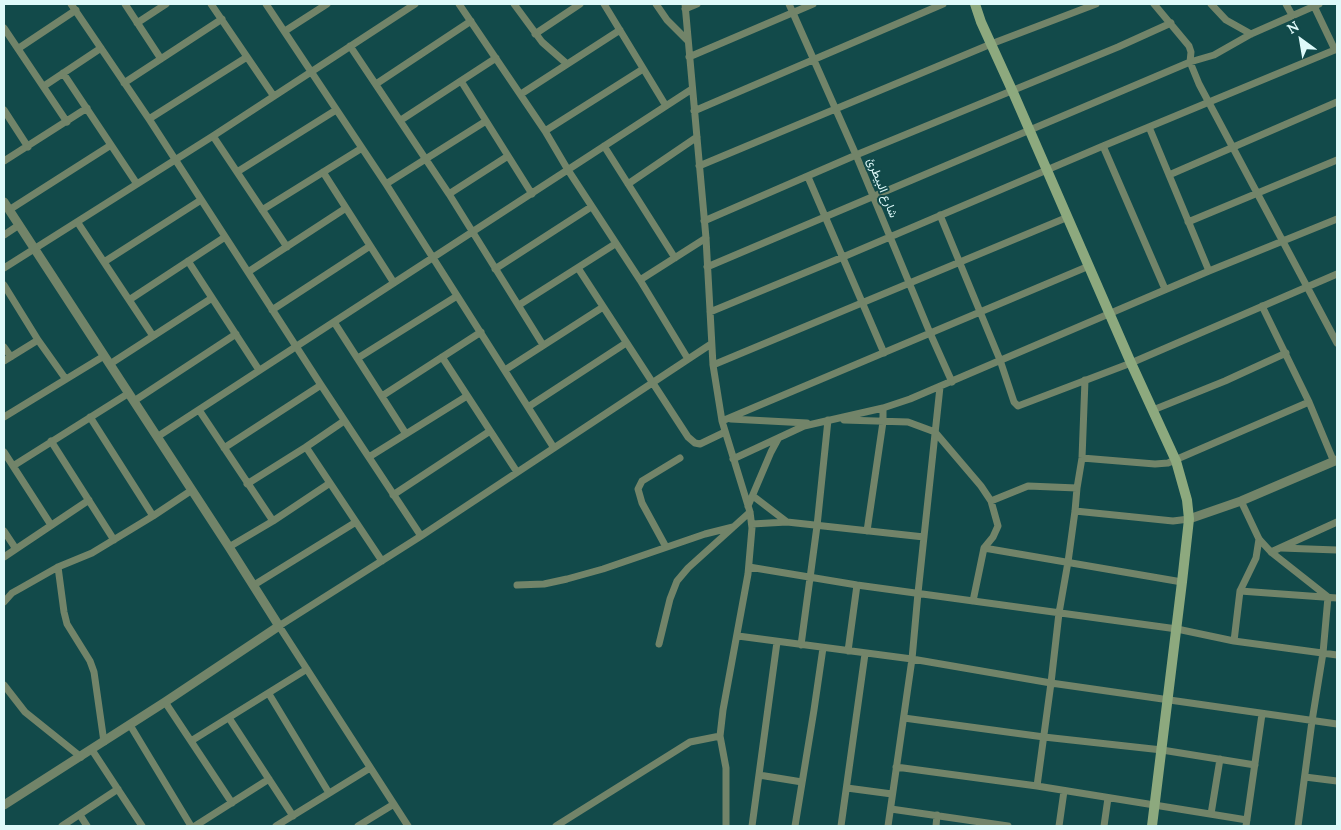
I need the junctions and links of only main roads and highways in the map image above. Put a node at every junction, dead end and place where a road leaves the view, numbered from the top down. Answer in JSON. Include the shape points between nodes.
{"nodes":[{"id":1,"x":976,"y":4,"type":"edge"},
{"id":2,"x":1152,"y":826,"type":"edge"}],
"edges":[{"from":1,"to":2,"type":"main road","via":[[1176,461],[1186,495],[1189,519]]}]}
